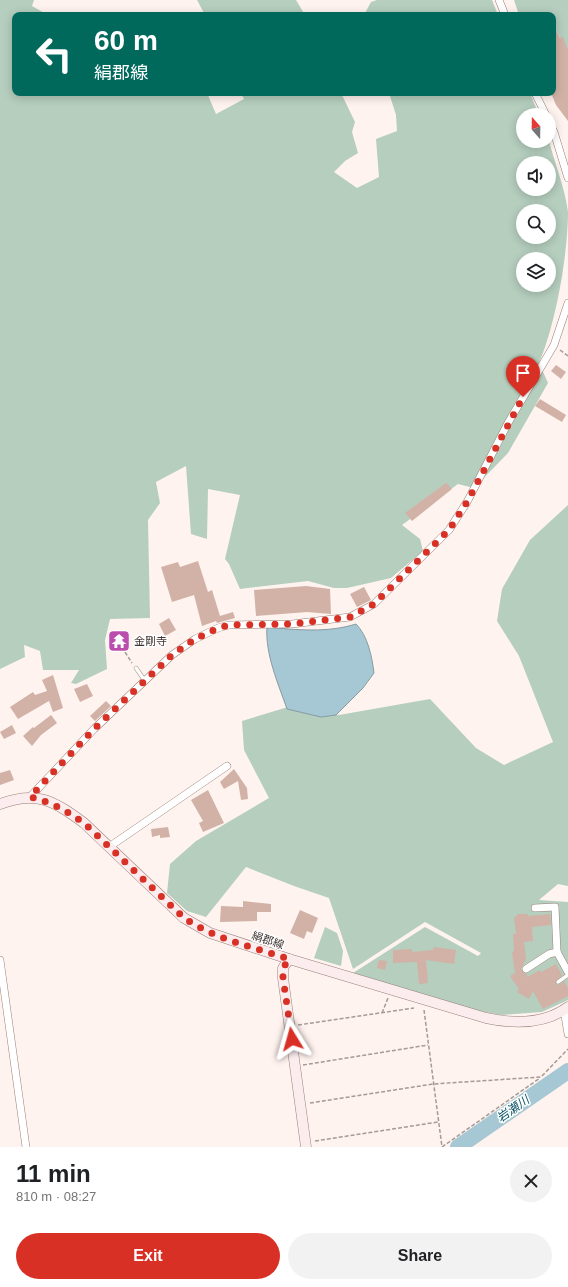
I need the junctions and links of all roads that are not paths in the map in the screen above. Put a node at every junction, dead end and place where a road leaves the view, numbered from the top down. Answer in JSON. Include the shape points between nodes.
{"nodes":[{"id":1,"x":499,"y":0,"type":"edge"},
{"id":2,"x":504,"y":12,"type":"edge"},
{"id":3,"x":536,"y":96,"type":"edge"},
{"id":4,"x":542,"y":108,"type":"edge"},
{"id":5,"x":556,"y":139,"type":"edge"},
{"id":6,"x":568,"y":178,"type":"edge"},
{"id":7,"x":568,"y":303,"type":"edge"},
{"id":8,"x":136,"y":668,"type":"road end"},
{"id":9,"x":145,"y":681,"type":"junction"},
{"id":10,"x":227,"y":766,"type":"dead end"},
{"id":11,"x":30,"y":797,"type":"junction"},
{"id":12,"x":0,"y":804,"type":"edge"},
{"id":13,"x":110,"y":847,"type":"junction"},
{"id":14,"x":535,"y":908,"type":"dead end"},
{"id":15,"x":557,"y":952,"type":"junction"},
{"id":16,"x":289,"y":959,"type":"junction"},
{"id":17,"x":0,"y":960,"type":"edge"},
{"id":18,"x":526,"y":969,"type":"dead end"},
{"id":19,"x":568,"y":974,"type":"edge"},
{"id":20,"x":558,"y":982,"type":"dead end"},
{"id":21,"x":566,"y":1009,"type":"edge"},
{"id":22,"x":568,"y":1034,"type":"edge"},
{"id":23,"x":306,"y":1145,"type":"edge"},
{"id":24,"x":26,"y":1147,"type":"edge"}],
"edges":[{"from":1,"to":2,"type":"street"},
{"from":3,"to":4,"type":"street"},
{"from":5,"to":6,"type":"street"},
{"from":7,"to":9,"type":"street","via":[[554,345],[449,530],[374,604],[350,617],[292,624],[241,624],[218,628],[195,639],[172,655]]},
{"from":8,"to":9,"type":"lane"},
{"from":9,"to":11,"type":"street","via":[[82,741]]},
{"from":10,"to":13,"type":"street"},
{"from":11,"to":12,"type":"main road","name":"絹郡線","via":[[15,798]]},
{"from":11,"to":13,"type":"main road","name":"絹郡線","via":[[50,802],[66,810]]},
{"from":13,"to":16,"type":"main road","name":"絹郡線","via":[[184,918],[196,926]]},
{"from":14,"to":15,"type":"street","via":[[555,907]]},
{"from":15,"to":18,"type":"street","via":[[549,954]]},
{"from":15,"to":19,"type":"street"},
{"from":16,"to":21,"type":"main road","name":"絹郡線","via":[[422,1000],[501,1021],[540,1020]]},
{"from":16,"to":23,"type":"main road","via":[[283,968],[283,978]]},
{"from":17,"to":24,"type":"street"},
{"from":19,"to":20,"type":"lane"},
{"from":21,"to":22,"type":"street"}]}
